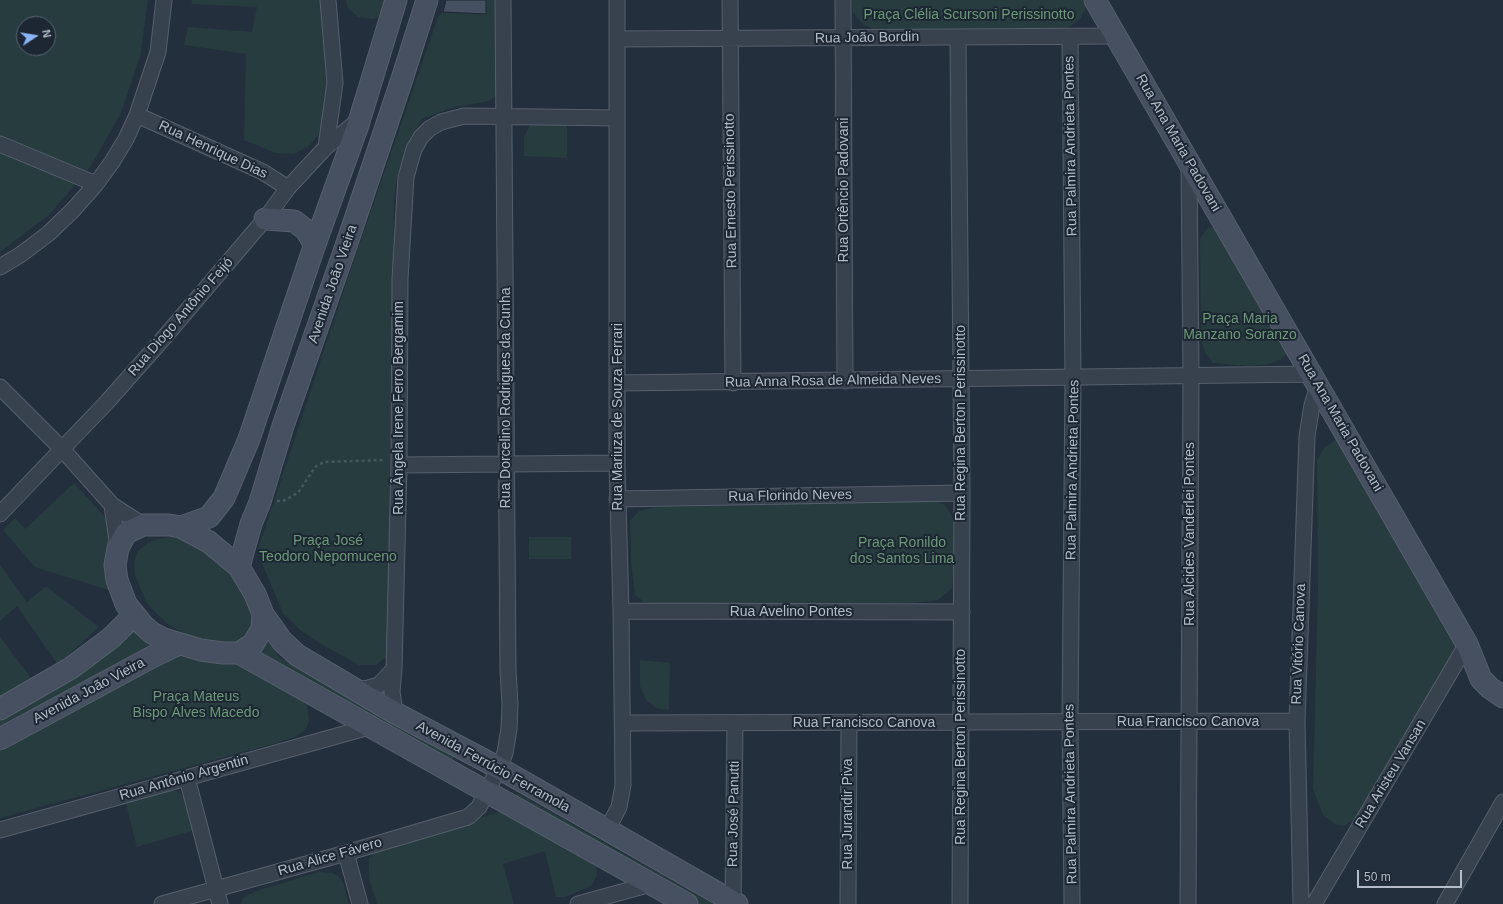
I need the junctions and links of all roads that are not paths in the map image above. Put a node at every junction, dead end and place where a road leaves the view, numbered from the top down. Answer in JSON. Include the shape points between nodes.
{"nodes":[{"id":1,"x":164,"y":0,"type":"edge"},
{"id":2,"x":328,"y":0,"type":"edge"},
{"id":3,"x":396,"y":0,"type":"edge"},
{"id":4,"x":427,"y":0,"type":"edge"},
{"id":5,"x":504,"y":0,"type":"edge"},
{"id":6,"x":617,"y":0,"type":"edge"},
{"id":7,"x":730,"y":0,"type":"edge"},
{"id":8,"x":843,"y":0,"type":"edge"},
{"id":9,"x":1095,"y":0,"type":"edge"},
{"id":10,"x":1115,"y":36,"type":"junction"},
{"id":11,"x":1070,"y":37,"type":"junction"},
{"id":12,"x":958,"y":38,"type":"junction"},
{"id":13,"x":618,"y":39,"type":"junction"},
{"id":14,"x":843,"y":39,"type":"junction"},
{"id":15,"x":730,"y":40,"type":"junction"},
{"id":16,"x":137,"y":114,"type":"junction"},
{"id":17,"x":504,"y":116,"type":"junction"},
{"id":18,"x":617,"y":118,"type":"junction"},
{"id":19,"x":360,"y":119,"type":"junction"},
{"id":20,"x":0,"y":144,"type":"edge"},
{"id":21,"x":326,"y":147,"type":"junction"},
{"id":22,"x":1189,"y":163,"type":"junction"},
{"id":23,"x":96,"y":184,"type":"junction"},
{"id":24,"x":288,"y":188,"type":"junction"},
{"id":25,"x":265,"y":219,"type":"junction"},
{"id":26,"x":314,"y":247,"type":"junction"},
{"id":27,"x":0,"y":267,"type":"edge"},
{"id":28,"x":1191,"y":376,"type":"junction"},
{"id":29,"x":1074,"y":378,"type":"junction"},
{"id":30,"x":961,"y":379,"type":"junction"},
{"id":31,"x":1315,"y":380,"type":"junction"},
{"id":32,"x":845,"y":381,"type":"junction"},
{"id":33,"x":733,"y":382,"type":"junction"},
{"id":34,"x":618,"y":383,"type":"junction"},
{"id":35,"x":0,"y":387,"type":"edge"},
{"id":36,"x":62,"y":449,"type":"junction"},
{"id":37,"x":399,"y":462,"type":"junction"},
{"id":38,"x":506,"y":464,"type":"junction"},
{"id":39,"x":617,"y":464,"type":"junction"},
{"id":40,"x":962,"y":493,"type":"junction"},
{"id":41,"x":618,"y":499,"type":"junction"},
{"id":42,"x":112,"y":505,"type":"junction"},
{"id":43,"x":0,"y":514,"type":"edge"},
{"id":44,"x":144,"y":525,"type":"junction"},
{"id":45,"x":181,"y":527,"type":"junction"},
{"id":46,"x":118,"y":548,"type":"junction"},
{"id":47,"x":239,"y":567,"type":"junction"},
{"id":48,"x":621,"y":611,"type":"junction"},
{"id":49,"x":962,"y":612,"type":"junction"},
{"id":50,"x":134,"y":614,"type":"junction"},
{"id":51,"x":263,"y":614,"type":"junction"},
{"id":52,"x":179,"y":644,"type":"junction"},
{"id":53,"x":1467,"y":644,"type":"junction"},
{"id":54,"x":239,"y":653,"type":"junction"},
{"id":55,"x":394,"y":669,"type":"junction"},
{"id":56,"x":354,"y":688,"type":"junction"},
{"id":57,"x":1503,"y":697,"type":"edge"},
{"id":58,"x":0,"y":709,"type":"edge"},
{"id":59,"x":395,"y":713,"type":"junction"},
{"id":60,"x":1189,"y":721,"type":"junction"},
{"id":61,"x":1297,"y":721,"type":"junction"},
{"id":62,"x":962,"y":722,"type":"junction"},
{"id":63,"x":1070,"y":722,"type":"junction"},
{"id":64,"x":623,"y":723,"type":"junction"},
{"id":65,"x":735,"y":723,"type":"junction"},
{"id":66,"x":849,"y":723,"type":"junction"},
{"id":67,"x":368,"y":727,"type":"junction"},
{"id":68,"x":0,"y":739,"type":"edge"},
{"id":69,"x":499,"y":768,"type":"junction"},
{"id":70,"x":187,"y":778,"type":"junction"},
{"id":71,"x":487,"y":792,"type":"junction"},
{"id":72,"x":1503,"y":802,"type":"edge"},
{"id":73,"x":0,"y":830,"type":"edge"},
{"id":74,"x":607,"y":830,"type":"junction"},
{"id":75,"x":346,"y":853,"type":"junction"},
{"id":76,"x":651,"y":884,"type":"junction"},
{"id":77,"x":216,"y":889,"type":"junction"},
{"id":78,"x":734,"y":903,"type":"edge"},
{"id":79,"x":162,"y":904,"type":"edge"},
{"id":80,"x":220,"y":904,"type":"edge"},
{"id":81,"x":360,"y":904,"type":"edge"},
{"id":82,"x":578,"y":904,"type":"edge"},
{"id":83,"x":687,"y":904,"type":"edge"},
{"id":84,"x":848,"y":904,"type":"edge"},
{"id":85,"x":960,"y":904,"type":"edge"},
{"id":86,"x":1072,"y":904,"type":"edge"},
{"id":87,"x":1188,"y":904,"type":"edge"},
{"id":88,"x":1301,"y":904,"type":"edge"},
{"id":89,"x":1314,"y":904,"type":"edge"},
{"id":90,"x":1445,"y":904,"type":"edge"}],
"edges":[{"from":1,"to":16,"type":"street","via":[[158,52]]},
{"from":2,"to":21,"type":"street","via":[[335,83]]},
{"from":3,"to":19,"type":"main road","name":"Avenida João Vieira"},
{"from":4,"to":47,"type":"main road","name":"Avenida João Vieira","via":[[251,524]]},
{"from":5,"to":17,"type":"street","name":"Rua Dorcelino Rodrigues da Cunha"},
{"from":6,"to":13,"type":"street","name":"Rua Mariuza de Souza Ferrari"},
{"from":7,"to":15,"type":"street","name":"Rua Ernesto Perissinotto"},
{"from":8,"to":14,"type":"street","name":"Rua Ortêncio Padovani"},
{"from":9,"to":10,"type":"main road","name":"Rua Ana Maria Padovani"},
{"from":10,"to":11,"type":"street","name":"Rua João Bordin"},
{"from":10,"to":22,"type":"main road","name":"Rua Ana Maria Padovani"},
{"from":11,"to":12,"type":"street","name":"Rua João Bordin"},
{"from":11,"to":29,"type":"street","name":"Rua Palmira Andrieta Pontes"},
{"from":12,"to":14,"type":"street","name":"Rua João Bordin"},
{"from":12,"to":30,"type":"street","name":"Rua Regina Berton Perissinotto"},
{"from":13,"to":15,"type":"street","name":"Rua João Bordin"},
{"from":13,"to":18,"type":"street","name":"Rua Mariuza de Souza Ferrari"},
{"from":14,"to":15,"type":"street","name":"Rua João Bordin"},
{"from":14,"to":32,"type":"street","name":"Rua Ortêncio Padovani"},
{"from":15,"to":33,"type":"street","name":"Rua Ernesto Perissinotto"},
{"from":16,"to":23,"type":"street","via":[[126,139]]},
{"from":16,"to":24,"type":"street","name":"Rua Henrique Dias","via":[[263,172]]},
{"from":17,"to":18,"type":"street","name":"Rua Ângela Irene Ferro Bergamim"},
{"from":17,"to":37,"type":"street","name":"Rua Ângela Irene Ferro Bergamim","via":[[464,116],[441,122],[429,129],[414,149],[406,177],[400,279]]},
{"from":17,"to":38,"type":"street","name":"Rua Dorcelino Rodrigues da Cunha"},
{"from":18,"to":34,"type":"street","name":"Rua Mariuza de Souza Ferrari"},
{"from":19,"to":21,"type":"street","name":"Rua Diogo Antônio Feijó"},
{"from":19,"to":26,"type":"main road","name":"Avenida João Vieira"},
{"from":20,"to":23,"type":"street"},
{"from":21,"to":24,"type":"street","name":"Rua Diogo Antônio Feijó"},
{"from":22,"to":28,"type":"street","name":"Rua Alcides Vanderlei Pontes"},
{"from":22,"to":31,"type":"main road","name":"Rua Ana Maria Padovani"},
{"from":23,"to":27,"type":"street","via":[[48,234]]},
{"from":24,"to":25,"type":"street","name":"Rua Diogo Antônio Feijó"},
{"from":25,"to":26,"type":"main road","via":[[294,221],[306,230]]},
{"from":25,"to":36,"type":"street","name":"Rua Diogo Antônio Feijó","via":[[162,340]]},
{"from":26,"to":45,"type":"main road","name":"Avenida João Vieira","via":[[249,439],[224,498],[209,518]]},
{"from":28,"to":29,"type":"street","name":"Rua Anna Rosa de Almeida Neves"},
{"from":28,"to":31,"type":"street","name":"Rua Anna Rosa de Almeida Neves"},
{"from":28,"to":60,"type":"street","name":"Rua Alcides Vanderlei Pontes"},
{"from":29,"to":30,"type":"street","name":"Rua Anna Rosa de Almeida Neves"},
{"from":29,"to":63,"type":"street","name":"Rua Palmira Andrieta Pontes"},
{"from":30,"to":32,"type":"street","name":"Rua Anna Rosa de Almeida Neves"},
{"from":30,"to":40,"type":"street","name":"Rua Regina Berton Perissinotto"},
{"from":31,"to":53,"type":"main road","name":"Rua Ana Maria Padovani"},
{"from":31,"to":61,"type":"street","name":"Rua Vitório Canova","via":[[1307,436]]},
{"from":32,"to":33,"type":"street","name":"Rua Anna Rosa de Almeida Neves"},
{"from":33,"to":34,"type":"street","name":"Rua Anna Rosa de Almeida Neves"},
{"from":34,"to":39,"type":"street","name":"Rua Mariuza de Souza Ferrari"},
{"from":35,"to":36,"type":"street"},
{"from":36,"to":42,"type":"street"},
{"from":36,"to":43,"type":"street","name":"Rua Diogo Antônio Feijó"},
{"from":37,"to":38,"type":"street"},
{"from":37,"to":55,"type":"street","name":"Rua Ângela Irene Ferro Bergamim"},
{"from":38,"to":39,"type":"street"},
{"from":38,"to":69,"type":"street","name":"Rua Dorcelino Rodrigues da Cunha","via":[[510,711],[505,754]]},
{"from":39,"to":41,"type":"street","name":"Rua Mariuza de Souza Ferrari"},
{"from":40,"to":41,"type":"street","name":"Rua Florindo Neves"},
{"from":40,"to":49,"type":"street","name":"Rua Regina Berton Perissinotto"},
{"from":41,"to":48,"type":"street","name":"Rua Mariuza de Souza Ferrari"},
{"from":42,"to":44,"type":"street"},
{"from":42,"to":46,"type":"street"},
{"from":44,"to":45,"type":"main road","name":"Avenida João Vieira"},
{"from":44,"to":46,"type":"main road","name":"Avenida João Vieira","via":[[126,533]]},
{"from":45,"to":47,"type":"main road","name":"Avenida João Vieira","via":[[209,542]]},
{"from":46,"to":50,"type":"main road","name":"Avenida João Vieira","via":[[115,565],[117,580],[126,604]]},
{"from":47,"to":51,"type":"main road","name":"Avenida João Vieira"},
{"from":48,"to":49,"type":"street","name":"Rua Avelino Pontes"},
{"from":48,"to":64,"type":"street","name":"Rua Mariuza de Souza Ferrari"},
{"from":49,"to":62,"type":"street","name":"Rua Regina Berton Perissinotto"},
{"from":50,"to":52,"type":"main road","name":"Avenida João Vieira","via":[[152,633]]},
{"from":50,"to":58,"type":"main road","name":"Avenida João Vieira","via":[[111,638],[71,668]]},
{"from":51,"to":54,"type":"main road","via":[[262,629],[253,644]]},
{"from":51,"to":56,"type":"main road","name":"Avenida Ferrúcio Ferramola","via":[[282,641],[297,655]]},
{"from":52,"to":54,"type":"main road","name":"Avenida João Vieira","via":[[223,653]]},
{"from":52,"to":68,"type":"main road","name":"Avenida João Vieira"},
{"from":53,"to":57,"type":"main road","name":"Rua Ana Maria Padovani","via":[[1481,679]]},
{"from":53,"to":89,"type":"street","name":"Rua Aristeu Vansan"},
{"from":54,"to":67,"type":"main road","name":"Avenida Ferrúcio Ferramola"},
{"from":55,"to":56,"type":"street","via":[[379,685]]},
{"from":55,"to":59,"type":"street","name":"Rua Ângela Irene Ferro Bergamim","via":[[392,692]]},
{"from":56,"to":59,"type":"main road","name":"Avenida Ferrúcio Ferramola"},
{"from":59,"to":69,"type":"main road","name":"Avenida Ferrúcio Ferramola"},
{"from":60,"to":61,"type":"street","name":"Rua Francisco Canova"},
{"from":60,"to":63,"type":"street","name":"Rua Francisco Canova"},
{"from":60,"to":87,"type":"street","name":"Rua Alcides Vanderlei Pontes"},
{"from":61,"to":88,"type":"street","name":"Rua Vitório Canova"},
{"from":62,"to":63,"type":"street","name":"Rua Francisco Canova"},
{"from":62,"to":66,"type":"street","name":"Rua Francisco Canova"},
{"from":62,"to":85,"type":"street","name":"Rua Regina Berton Perissinotto"},
{"from":63,"to":86,"type":"street","name":"Rua Palmira Andrieta Pontes"},
{"from":64,"to":65,"type":"street","name":"Rua Francisco Canova"},
{"from":64,"to":74,"type":"street","name":"Rua Mariuza de Souza Ferrari","via":[[623,785],[619,807]]},
{"from":65,"to":66,"type":"street","name":"Rua Francisco Canova"},
{"from":65,"to":78,"type":"street","name":"Rua José Panutti"},
{"from":66,"to":84,"type":"street","name":"Rua Jurandir Piva"},
{"from":67,"to":70,"type":"street","name":"Rua Antônio Argentin"},
{"from":67,"to":71,"type":"main road","name":"Avenida Ferrúcio Ferramola"},
{"from":69,"to":71,"type":"street","name":"Rua Dorcelino Rodrigues da Cunha"},
{"from":69,"to":74,"type":"main road","name":"Avenida Ferrúcio Ferramola"},
{"from":70,"to":73,"type":"street","name":"Rua Antônio Argentin"},
{"from":70,"to":77,"type":"street"},
{"from":71,"to":75,"type":"street","name":"Rua Alice Fávero","via":[[479,807],[468,816]]},
{"from":71,"to":76,"type":"main road","name":"Avenida Ferrúcio Ferramola"},
{"from":72,"to":90,"type":"street"},
{"from":74,"to":78,"type":"main road","name":"Avenida Ferrúcio Ferramola"},
{"from":75,"to":77,"type":"street","name":"Rua Alice Fávero"},
{"from":75,"to":81,"type":"street"},
{"from":76,"to":82,"type":"street"},
{"from":76,"to":83,"type":"main road","name":"Avenida Ferrúcio Ferramola"},
{"from":77,"to":79,"type":"street","name":"Rua Alice Fávero"},
{"from":77,"to":80,"type":"street"}]}
